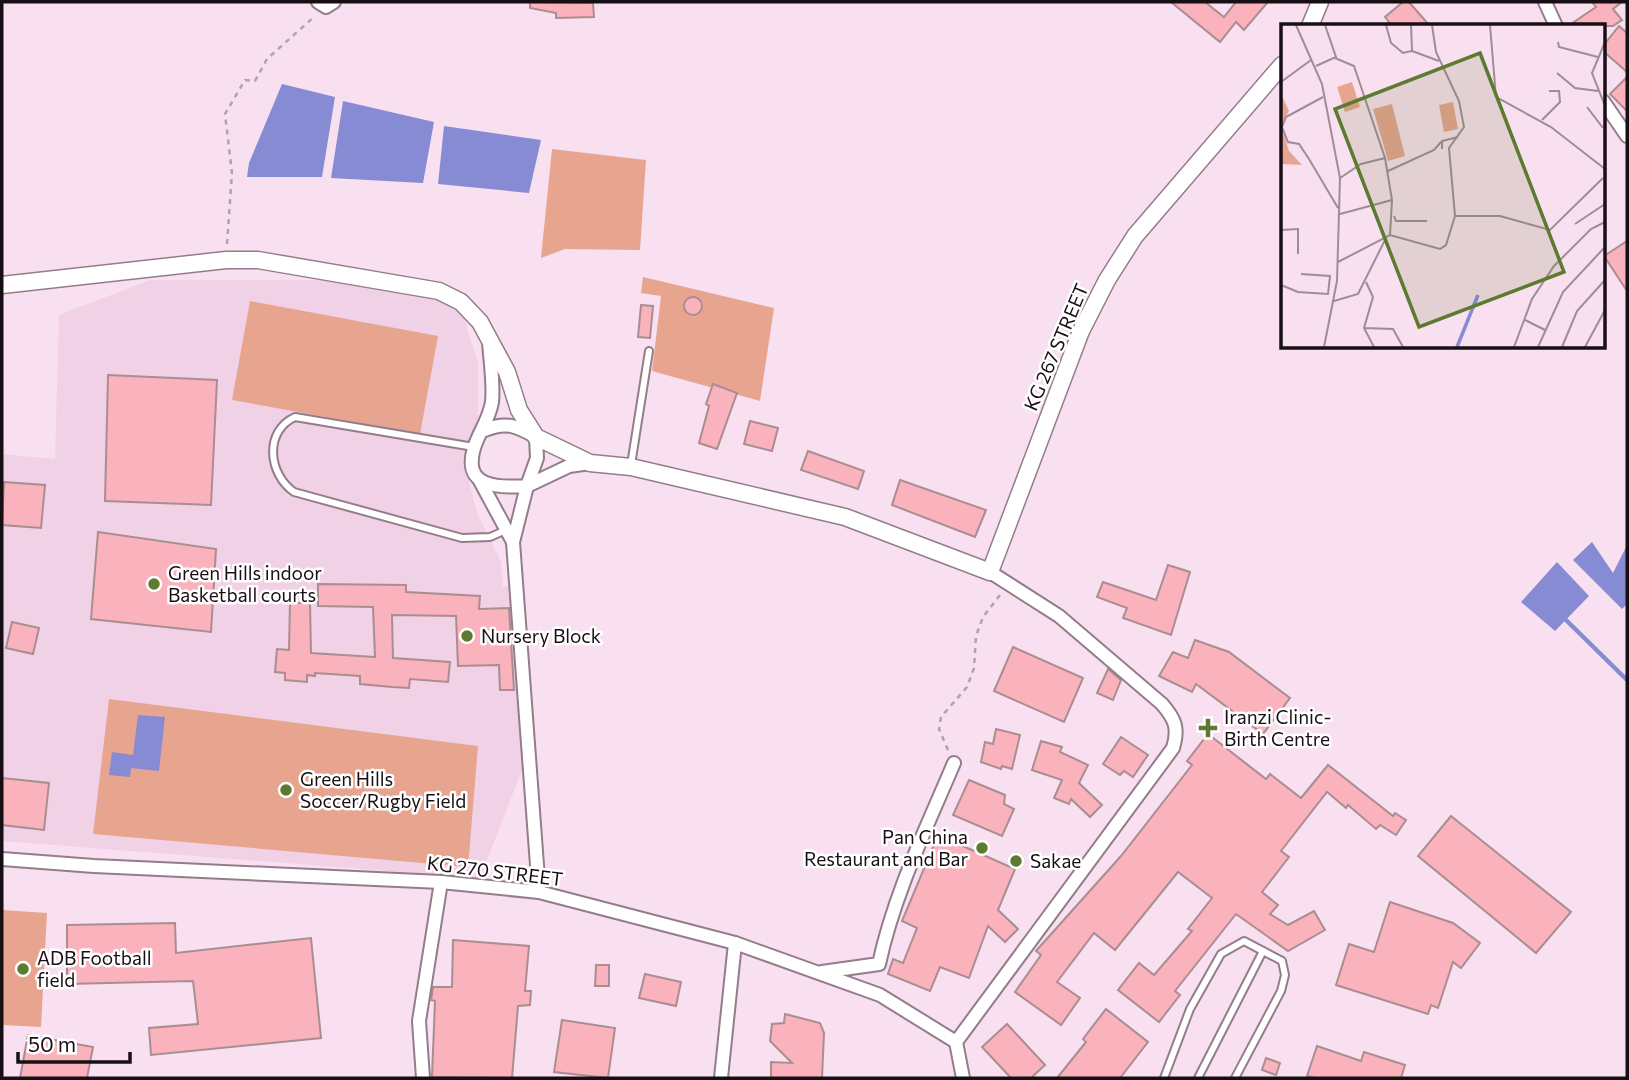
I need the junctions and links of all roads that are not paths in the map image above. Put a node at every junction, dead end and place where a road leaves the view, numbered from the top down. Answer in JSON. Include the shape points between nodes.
{"nodes":[{"id":1,"x":1320,"y":2,"type":"edge"},
{"id":2,"x":1545,"y":2,"type":"edge"},
{"id":3,"x":1311,"y":24,"type":"edge"},
{"id":4,"x":1555,"y":24,"type":"edge"},
{"id":5,"x":1281,"y":67,"type":"edge"},
{"id":6,"x":1604,"y":102,"type":"edge"},
{"id":7,"x":1627,"y":136,"type":"edge"},
{"id":8,"x":2,"y":285,"type":"edge"},
{"id":9,"x":489,"y":340,"type":"junction"},
{"id":10,"x":649,"y":351,"type":"dead end"},
{"id":11,"x":485,"y":430,"type":"junction"},
{"id":12,"x":536,"y":437,"type":"junction"},
{"id":13,"x":474,"y":447,"type":"junction"},
{"id":14,"x":590,"y":463,"type":"junction"},
{"id":15,"x":631,"y":467,"type":"junction"},
{"id":16,"x":479,"y":480,"type":"junction"},
{"id":17,"x":527,"y":486,"type":"junction"},
{"id":18,"x":506,"y":529,"type":"junction"},
{"id":19,"x":513,"y":542,"type":"junction"},
{"id":20,"x":990,"y":572,"type":"junction"},
{"id":21,"x":954,"y":763,"type":"road end"},
{"id":22,"x":2,"y":859,"type":"edge"},
{"id":23,"x":441,"y":883,"type":"junction"},
{"id":24,"x":539,"y":892,"type":"junction"},
{"id":25,"x":735,"y":943,"type":"junction"},
{"id":26,"x":1263,"y":951,"type":"junction"},
{"id":27,"x":818,"y":973,"type":"junction"},
{"id":28,"x":956,"y":1042,"type":"junction"},
{"id":29,"x":965,"y":1076,"type":"edge"},
{"id":30,"x":423,"y":1078,"type":"edge"},
{"id":31,"x":721,"y":1078,"type":"edge"},
{"id":32,"x":1164,"y":1078,"type":"edge"},
{"id":33,"x":1198,"y":1078,"type":"edge"},
{"id":34,"x":1235,"y":1078,"type":"edge"}],
"edges":[{"from":1,"to":3,"type":"street"},
{"from":2,"to":4,"type":"street"},
{"from":5,"to":20,"type":"street","name":"KG 267 STREET","via":[[1135,236],[1107,280],[1081,331]]},
{"from":6,"to":7,"type":"street"},
{"from":8,"to":9,"type":"street","via":[[258,260],[439,291],[471,311]]},
{"from":9,"to":11,"type":"street","via":[[492,400]]},
{"from":9,"to":12,"type":"street","via":[[507,372],[519,410]]},
{"from":10,"to":15,"type":"lane"},
{"from":11,"to":12,"type":"street","via":[[500,423]]},
{"from":11,"to":13,"type":"street"},
{"from":12,"to":14,"type":"street"},
{"from":12,"to":17,"type":"street","via":[[537,458]]},
{"from":13,"to":16,"type":"street","via":[[472,466]]},
{"from":13,"to":18,"type":"lane","via":[[295,417],[275,434],[275,473],[294,492],[462,538],[490,537]]},
{"from":14,"to":15,"type":"street"},
{"from":14,"to":17,"type":"street","via":[[569,466]]},
{"from":15,"to":20,"type":"street","via":[[845,517]]},
{"from":16,"to":17,"type":"street","via":[[501,488]]},
{"from":16,"to":18,"type":"street"},
{"from":17,"to":19,"type":"street"},
{"from":18,"to":19,"type":"street"},
{"from":19,"to":24,"type":"street"},
{"from":20,"to":28,"type":"street","via":[[1059,615],[1162,704],[1175,719],[1177,733],[1173,748]]},
{"from":21,"to":27,"type":"street","via":[[900,890],[879,964]]},
{"from":22,"to":23,"type":"street","name":"KG 270 STREET"},
{"from":23,"to":24,"type":"street","name":"KG 270 STREET"},
{"from":23,"to":30,"type":"street","via":[[419,1021]]},
{"from":24,"to":25,"type":"street","name":"KG 270 STREET"},
{"from":25,"to":27,"type":"street","name":"KG 270 STREET"},
{"from":25,"to":31,"type":"street"},
{"from":26,"to":32,"type":"lane","via":[[1244,941],[1221,954],[1190,1009]]},
{"from":26,"to":33,"type":"lane"},
{"from":26,"to":34,"type":"lane","via":[[1282,961],[1285,975]]},
{"from":27,"to":28,"type":"street","name":"KG 270 STREET","via":[[880,995]]},
{"from":28,"to":29,"type":"street"}]}
